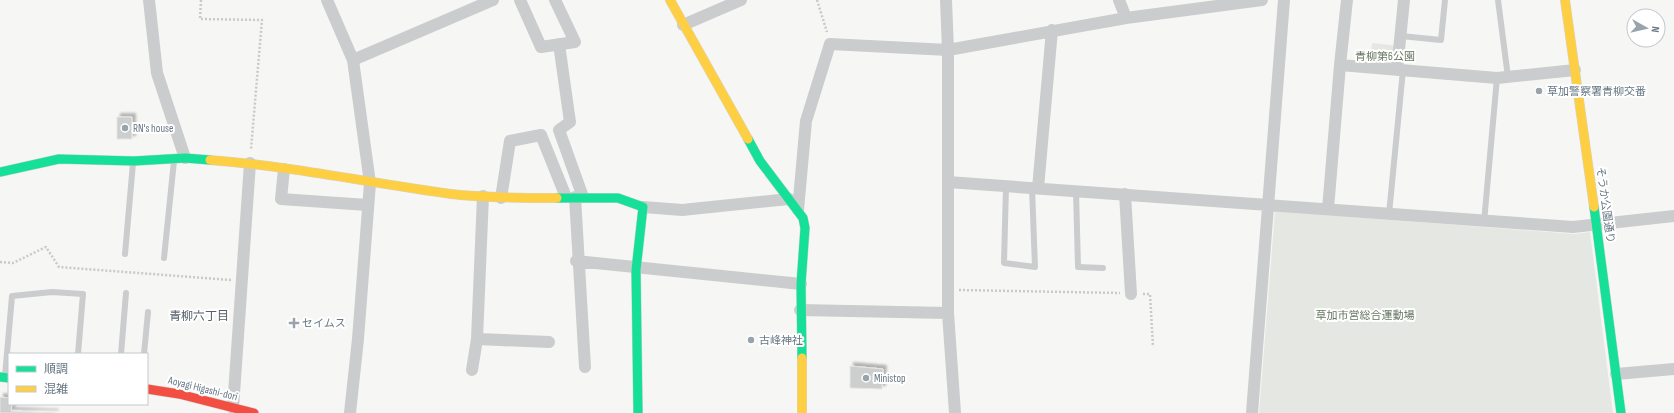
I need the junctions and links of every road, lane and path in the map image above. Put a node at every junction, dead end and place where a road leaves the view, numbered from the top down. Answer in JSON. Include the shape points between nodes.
{"nodes":[{"id":1,"x":149,"y":0,"type":"edge"},
{"id":2,"x":201,"y":0,"type":"edge"},
{"id":3,"x":327,"y":0,"type":"edge"},
{"id":4,"x":493,"y":0,"type":"edge"},
{"id":5,"x":520,"y":0,"type":"edge"},
{"id":6,"x":554,"y":0,"type":"edge"},
{"id":7,"x":670,"y":0,"type":"edge"},
{"id":8,"x":742,"y":0,"type":"edge"},
{"id":9,"x":817,"y":0,"type":"edge"},
{"id":10,"x":946,"y":0,"type":"edge"},
{"id":11,"x":1119,"y":0,"type":"edge"},
{"id":12,"x":1262,"y":0,"type":"edge"},
{"id":13,"x":1284,"y":0,"type":"edge"},
{"id":14,"x":1346,"y":0,"type":"edge"},
{"id":15,"x":1404,"y":0,"type":"edge"},
{"id":16,"x":1445,"y":0,"type":"edge"},
{"id":17,"x":1498,"y":0,"type":"edge"},
{"id":18,"x":1565,"y":0,"type":"edge"},
{"id":19,"x":1126,"y":18,"type":"junction"},
{"id":20,"x":683,"y":25,"type":"junction"},
{"id":21,"x":1052,"y":30,"type":"junction"},
{"id":22,"x":1401,"y":36,"type":"junction"},
{"id":23,"x":558,"y":44,"type":"junction"},
{"id":24,"x":831,"y":44,"type":"junction"},
{"id":25,"x":948,"y":50,"type":"junction"},
{"id":26,"x":353,"y":60,"type":"junction"},
{"id":27,"x":1340,"y":65,"type":"junction"},
{"id":28,"x":1400,"y":70,"type":"junction"},
{"id":29,"x":1574,"y":70,"type":"junction"},
{"id":30,"x":1503,"y":77,"type":"junction"},
{"id":31,"x":180,"y":159,"type":"junction"},
{"id":32,"x":134,"y":161,"type":"junction"},
{"id":33,"x":250,"y":163,"type":"junction"},
{"id":34,"x":284,"y":169,"type":"junction"},
{"id":35,"x":0,"y":172,"type":"edge"},
{"id":36,"x":948,"y":182,"type":"junction"},
{"id":37,"x":370,"y":183,"type":"junction"},
{"id":38,"x":1006,"y":186,"type":"junction"},
{"id":39,"x":1035,"y":188,"type":"junction"},
{"id":40,"x":1076,"y":191,"type":"junction"},
{"id":41,"x":1126,"y":194,"type":"junction"},
{"id":42,"x":482,"y":196,"type":"junction"},
{"id":43,"x":574,"y":197,"type":"junction"},
{"id":44,"x":501,"y":198,"type":"junction"},
{"id":45,"x":789,"y":199,"type":"junction"},
{"id":46,"x":368,"y":205,"type":"junction"},
{"id":47,"x":1269,"y":205,"type":"junction"},
{"id":48,"x":643,"y":207,"type":"junction"},
{"id":49,"x":1328,"y":209,"type":"junction"},
{"id":50,"x":798,"y":210,"type":"junction"},
{"id":51,"x":1389,"y":214,"type":"junction"},
{"id":52,"x":1674,"y":216,"type":"edge"},
{"id":53,"x":1484,"y":222,"type":"junction"},
{"id":54,"x":1597,"y":225,"type":"junction"},
{"id":55,"x":125,"y":254,"type":"dead end"},
{"id":56,"x":164,"y":258,"type":"dead end"},
{"id":57,"x":578,"y":261,"type":"junction"},
{"id":58,"x":0,"y":262,"type":"edge"},
{"id":59,"x":636,"y":266,"type":"junction"},
{"id":60,"x":1103,"y":268,"type":"dead end"},
{"id":61,"x":242,"y":280,"type":"junction"},
{"id":62,"x":800,"y":284,"type":"junction"},
{"id":63,"x":948,"y":290,"type":"junction"},
{"id":64,"x":126,"y":293,"type":"dead end"},
{"id":65,"x":1131,"y":294,"type":"junction"},
{"id":66,"x":800,"y":310,"type":"junction"},
{"id":67,"x":148,"y":312,"type":"dead end"},
{"id":68,"x":948,"y":313,"type":"junction"},
{"id":69,"x":477,"y":339,"type":"junction"},
{"id":70,"x":549,"y":342,"type":"dead end"},
{"id":71,"x":1153,"y":347,"type":"dead end"},
{"id":72,"x":78,"y":353,"type":"edge"},
{"id":73,"x":121,"y":353,"type":"edge"},
{"id":74,"x":144,"y":353,"type":"edge"},
{"id":75,"x":585,"y":367,"type":"dead end"},
{"id":76,"x":1674,"y":369,"type":"edge"},
{"id":77,"x":472,"y":370,"type":"dead end"},
{"id":78,"x":1616,"y":374,"type":"junction"},
{"id":79,"x":5,"y":377,"type":"edge"},
{"id":80,"x":148,"y":389,"type":"edge"},
{"id":81,"x":233,"y":408,"type":"junction"},
{"id":82,"x":254,"y":413,"type":"edge"},
{"id":83,"x":350,"y":413,"type":"edge"},
{"id":84,"x":638,"y":413,"type":"edge"},
{"id":85,"x":802,"y":413,"type":"edge"},
{"id":86,"x":955,"y":413,"type":"edge"},
{"id":87,"x":1252,"y":413,"type":"edge"},
{"id":88,"x":1621,"y":413,"type":"edge"}],
"edges":[{"from":1,"to":31,"type":"street","via":[[157,73]]},
{"from":2,"to":33,"type":"path","via":[[200,19],[262,20]]},
{"from":3,"to":26,"type":"street"},
{"from":4,"to":26,"type":"street"},
{"from":5,"to":23,"type":"street","via":[[540,47]]},
{"from":6,"to":23,"type":"street","via":[[575,42]]},
{"from":7,"to":20,"type":"street"},
{"from":8,"to":20,"type":"street"},
{"from":9,"to":24,"type":"path"},
{"from":10,"to":25,"type":"street"},
{"from":11,"to":19,"type":"street"},
{"from":12,"to":19,"type":"street"},
{"from":13,"to":47,"type":"street"},
{"from":14,"to":27,"type":"street"},
{"from":15,"to":22,"type":"street"},
{"from":16,"to":22,"type":"lane","via":[[1441,40]]},
{"from":17,"to":30,"type":"lane"},
{"from":18,"to":29,"type":"street","name":"そうか公園通り"},
{"from":19,"to":21,"type":"street"},
{"from":20,"to":45,"type":"street","via":[[760,162]]},
{"from":21,"to":25,"type":"street"},
{"from":21,"to":39,"type":"street"},
{"from":22,"to":28,"type":"street"},
{"from":23,"to":43,"type":"street","via":[[570,122],[558,130]]},
{"from":24,"to":25,"type":"street"},
{"from":24,"to":50,"type":"street","via":[[806,121]]},
{"from":25,"to":36,"type":"street"},
{"from":26,"to":37,"type":"street"},
{"from":27,"to":28,"type":"street"},
{"from":27,"to":49,"type":"street"},
{"from":28,"to":30,"type":"street"},
{"from":28,"to":51,"type":"lane"},
{"from":29,"to":30,"type":"street"},
{"from":29,"to":54,"type":"street","name":"そうか公園通り"},
{"from":30,"to":53,"type":"lane"},
{"from":31,"to":32,"type":"street"},
{"from":31,"to":33,"type":"street"},
{"from":31,"to":56,"type":"lane"},
{"from":32,"to":35,"type":"street","via":[[59,159]]},
{"from":32,"to":55,"type":"lane"},
{"from":33,"to":34,"type":"street"},
{"from":33,"to":61,"type":"street"},
{"from":34,"to":37,"type":"street"},
{"from":34,"to":46,"type":"street","via":[[281,199]]},
{"from":36,"to":38,"type":"street"},
{"from":36,"to":63,"type":"street"},
{"from":37,"to":42,"type":"street"},
{"from":37,"to":46,"type":"street"},
{"from":38,"to":39,"type":"street"},
{"from":38,"to":39,"type":"lane","via":[[1004,263],[1035,267]]},
{"from":39,"to":40,"type":"street"},
{"from":40,"to":41,"type":"street"},
{"from":40,"to":60,"type":"lane","via":[[1078,267]]},
{"from":41,"to":47,"type":"street"},
{"from":41,"to":65,"type":"street"},
{"from":42,"to":44,"type":"street"},
{"from":42,"to":69,"type":"street"},
{"from":43,"to":44,"type":"street"},
{"from":43,"to":44,"type":"street","via":[[541,135],[510,141]]},
{"from":43,"to":48,"type":"street","via":[[618,198]]},
{"from":43,"to":57,"type":"street"},
{"from":45,"to":48,"type":"street","via":[[682,210]]},
{"from":45,"to":50,"type":"street"},
{"from":46,"to":83,"type":"street"},
{"from":47,"to":49,"type":"street"},
{"from":47,"to":87,"type":"street"},
{"from":48,"to":59,"type":"street"},
{"from":49,"to":51,"type":"street"},
{"from":50,"to":62,"type":"street","via":[[805,228]]},
{"from":51,"to":53,"type":"street"},
{"from":52,"to":54,"type":"street"},
{"from":53,"to":54,"type":"street","via":[[1573,227]]},
{"from":54,"to":78,"type":"street","name":"そうか公園通り"},
{"from":57,"to":59,"type":"street"},
{"from":57,"to":75,"type":"street"},
{"from":58,"to":61,"type":"path","via":[[13,263],[46,247],[59,267]]},
{"from":59,"to":62,"type":"street"},
{"from":59,"to":84,"type":"street"},
{"from":61,"to":81,"type":"street"},
{"from":62,"to":66,"type":"street"},
{"from":63,"to":65,"type":"path"},
{"from":63,"to":68,"type":"street"},
{"from":64,"to":73,"type":"lane"},
{"from":65,"to":71,"type":"path","via":[[1150,294]]},
{"from":66,"to":68,"type":"street"},
{"from":66,"to":85,"type":"street"},
{"from":67,"to":74,"type":"lane"},
{"from":68,"to":86,"type":"street"},
{"from":69,"to":70,"type":"street"},
{"from":69,"to":77,"type":"street"},
{"from":72,"to":79,"type":"lane","via":[[83,294],[52,292],[12,296]]},
{"from":76,"to":78,"type":"street"},
{"from":78,"to":88,"type":"street","name":"そうか公園通り"},
{"from":80,"to":81,"type":"street","name":"Aoyagi Higashi-dori"},
{"from":81,"to":82,"type":"street","name":"Aoyagi Higashi-dori"}]}
